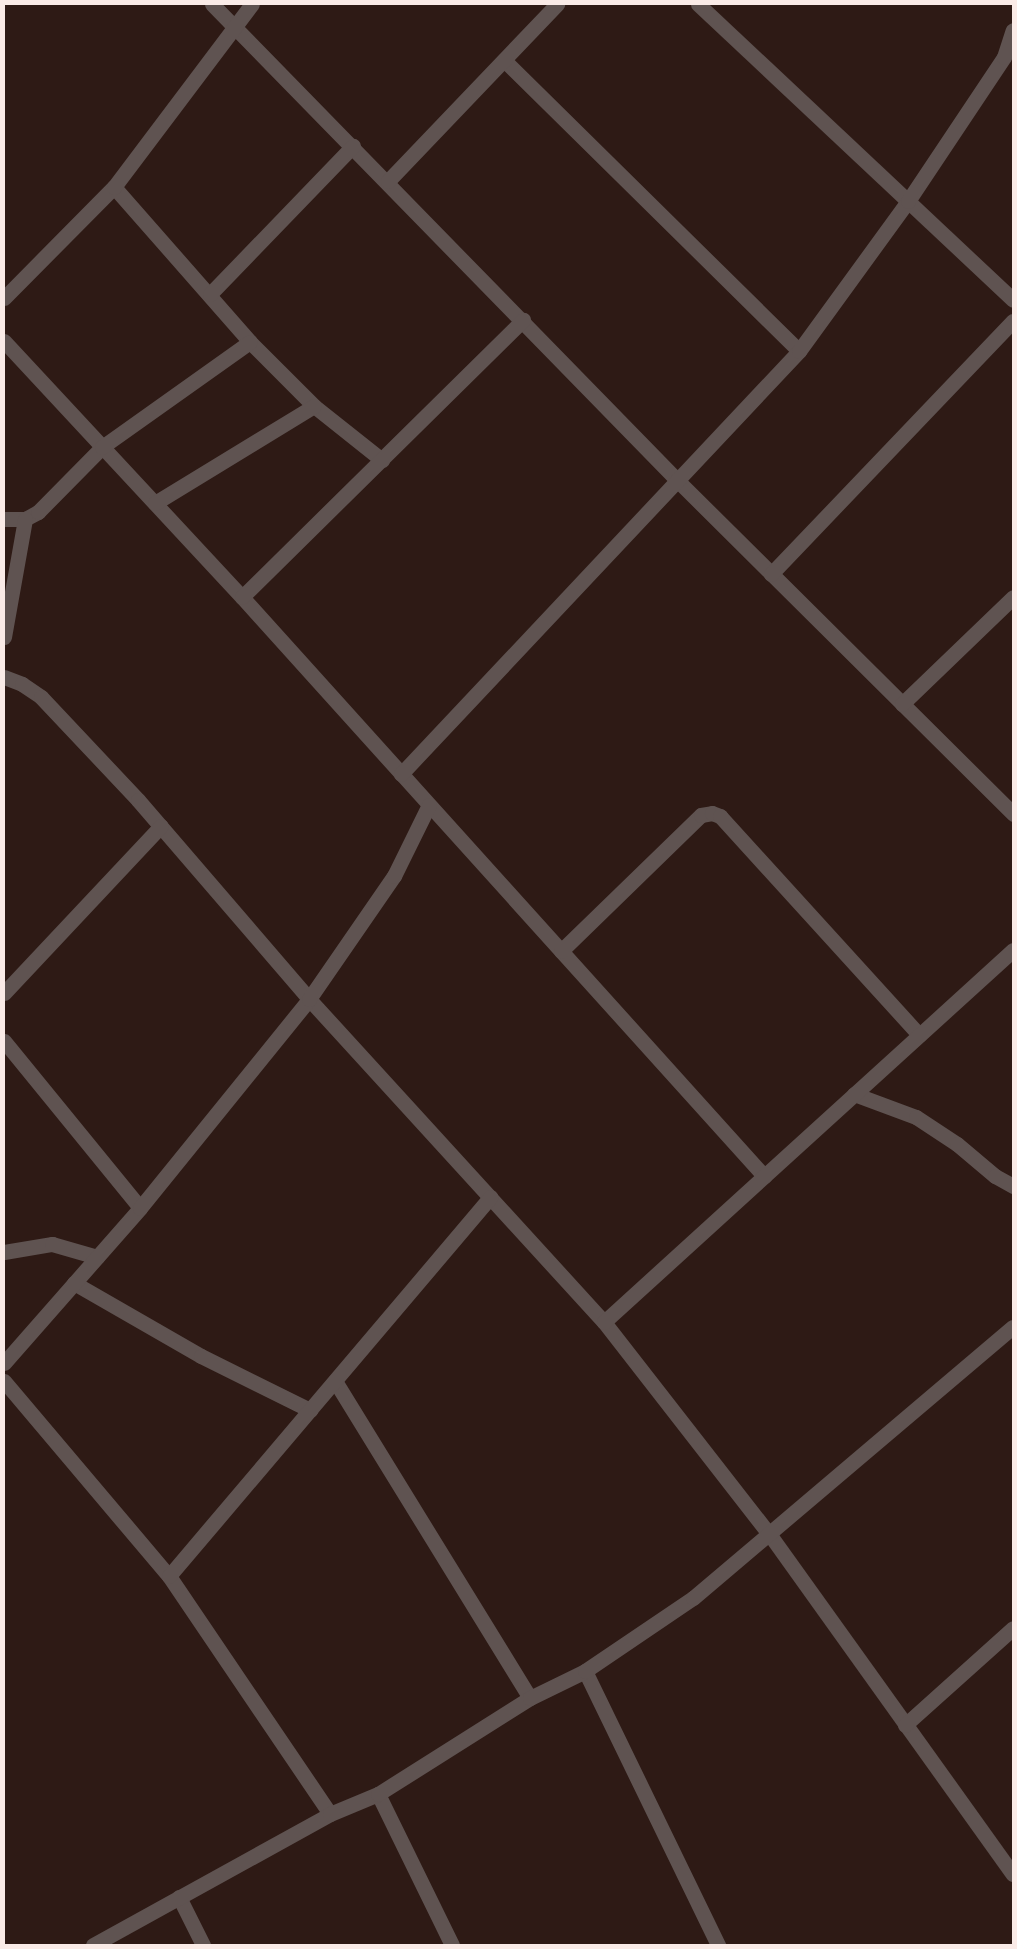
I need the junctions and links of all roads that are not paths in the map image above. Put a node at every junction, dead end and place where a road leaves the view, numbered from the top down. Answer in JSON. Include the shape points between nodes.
{"nodes":[{"id":1,"x":212,"y":4,"type":"edge"},
{"id":2,"x":252,"y":4,"type":"edge"},
{"id":3,"x":557,"y":4,"type":"edge"},
{"id":4,"x":698,"y":4,"type":"edge"},
{"id":5,"x":234,"y":25,"type":"junction"},
{"id":6,"x":1013,"y":30,"type":"edge"},
{"id":7,"x":504,"y":60,"type":"junction"},
{"id":8,"x":353,"y":146,"type":"junction"},
{"id":9,"x":388,"y":181,"type":"junction"},
{"id":10,"x":114,"y":187,"type":"junction"},
{"id":11,"x":908,"y":201,"type":"junction"},
{"id":12,"x":210,"y":294,"type":"junction"},
{"id":13,"x":4,"y":298,"type":"edge"},
{"id":14,"x":1013,"y":300,"type":"edge"},
{"id":15,"x":523,"y":320,"type":"junction"},
{"id":16,"x":1013,"y":321,"type":"edge"},
{"id":17,"x":4,"y":341,"type":"edge"},
{"id":18,"x":250,"y":342,"type":"junction"},
{"id":19,"x":799,"y":351,"type":"junction"},
{"id":20,"x":314,"y":406,"type":"junction"},
{"id":21,"x":102,"y":447,"type":"junction"},
{"id":22,"x":382,"y":460,"type":"junction"},
{"id":23,"x":677,"y":480,"type":"junction"},
{"id":24,"x":155,"y":503,"type":"junction"},
{"id":25,"x":4,"y":519,"type":"edge"},
{"id":26,"x":25,"y":519,"type":"junction"},
{"id":27,"x":772,"y":574,"type":"junction"},
{"id":28,"x":242,"y":597,"type":"junction"},
{"id":29,"x":1013,"y":597,"type":"edge"},
{"id":30,"x":4,"y":637,"type":"edge"},
{"id":31,"x":4,"y":677,"type":"edge"},
{"id":32,"x":902,"y":704,"type":"junction"},
{"id":33,"x":401,"y":774,"type":"junction"},
{"id":34,"x":429,"y":805,"type":"junction"},
{"id":35,"x":1013,"y":814,"type":"edge"},
{"id":36,"x":161,"y":826,"type":"junction"},
{"id":37,"x":1013,"y":950,"type":"edge"},
{"id":38,"x":561,"y":951,"type":"junction"},
{"id":39,"x":4,"y":992,"type":"edge"},
{"id":40,"x":309,"y":1000,"type":"junction"},
{"id":41,"x":919,"y":1035,"type":"junction"},
{"id":42,"x":4,"y":1041,"type":"edge"},
{"id":43,"x":854,"y":1094,"type":"junction"},
{"id":44,"x":764,"y":1176,"type":"junction"},
{"id":45,"x":1013,"y":1186,"type":"edge"},
{"id":46,"x":490,"y":1197,"type":"junction"},
{"id":47,"x":140,"y":1208,"type":"junction"},
{"id":48,"x":4,"y":1252,"type":"edge"},
{"id":49,"x":97,"y":1257,"type":"junction"},
{"id":50,"x":74,"y":1283,"type":"junction"},
{"id":51,"x":604,"y":1322,"type":"junction"},
{"id":52,"x":1013,"y":1327,"type":"edge"},
{"id":53,"x":4,"y":1363,"type":"edge"},
{"id":54,"x":4,"y":1381,"type":"edge"},
{"id":55,"x":335,"y":1381,"type":"junction"},
{"id":56,"x":310,"y":1410,"type":"junction"},
{"id":57,"x":770,"y":1535,"type":"junction"},
{"id":58,"x":170,"y":1576,"type":"junction"},
{"id":59,"x":1013,"y":1628,"type":"edge"},
{"id":60,"x":585,"y":1671,"type":"junction"},
{"id":61,"x":530,"y":1698,"type":"junction"},
{"id":62,"x":905,"y":1725,"type":"junction"},
{"id":63,"x":378,"y":1794,"type":"junction"},
{"id":64,"x":330,"y":1814,"type":"junction"},
{"id":65,"x":1013,"y":1874,"type":"edge"},
{"id":66,"x":179,"y":1897,"type":"junction"},
{"id":67,"x":93,"y":1945,"type":"edge"},
{"id":68,"x":204,"y":1945,"type":"edge"},
{"id":69,"x":452,"y":1945,"type":"edge"},
{"id":70,"x":718,"y":1945,"type":"edge"}],
"edges":[{"from":1,"to":5,"type":"street"},
{"from":2,"to":5,"type":"street"},
{"from":3,"to":7,"type":"street"},
{"from":4,"to":11,"type":"street"},
{"from":5,"to":8,"type":"street"},
{"from":5,"to":10,"type":"street"},
{"from":6,"to":11,"type":"street","via":[[1004,57]]},
{"from":7,"to":9,"type":"street"},
{"from":7,"to":19,"type":"street"},
{"from":8,"to":9,"type":"street"},
{"from":8,"to":12,"type":"street"},
{"from":9,"to":15,"type":"street"},
{"from":10,"to":12,"type":"street"},
{"from":10,"to":13,"type":"street"},
{"from":11,"to":14,"type":"street"},
{"from":11,"to":19,"type":"street"},
{"from":12,"to":18,"type":"street"},
{"from":15,"to":22,"type":"street"},
{"from":15,"to":23,"type":"street"},
{"from":16,"to":27,"type":"street"},
{"from":17,"to":21,"type":"street"},
{"from":18,"to":20,"type":"street"},
{"from":18,"to":21,"type":"street"},
{"from":19,"to":23,"type":"street"},
{"from":20,"to":22,"type":"street"},
{"from":20,"to":24,"type":"street"},
{"from":21,"to":24,"type":"street"},
{"from":21,"to":26,"type":"street","via":[[38,512]]},
{"from":22,"to":28,"type":"street"},
{"from":23,"to":27,"type":"street"},
{"from":23,"to":33,"type":"street"},
{"from":24,"to":28,"type":"street"},
{"from":25,"to":26,"type":"street"},
{"from":26,"to":30,"type":"street"},
{"from":27,"to":32,"type":"street"},
{"from":28,"to":33,"type":"street"},
{"from":29,"to":32,"type":"street"},
{"from":31,"to":36,"type":"street","via":[[41,697]]},
{"from":32,"to":35,"type":"street"},
{"from":33,"to":34,"type":"street"},
{"from":34,"to":38,"type":"street"},
{"from":34,"to":40,"type":"street","via":[[394,876]]},
{"from":36,"to":39,"type":"street"},
{"from":36,"to":40,"type":"street"},
{"from":37,"to":41,"type":"street"},
{"from":38,"to":41,"type":"street","via":[[701,815],[712,813],[720,816]]},
{"from":38,"to":44,"type":"street"},
{"from":40,"to":46,"type":"street"},
{"from":40,"to":47,"type":"street"},
{"from":41,"to":43,"type":"street"},
{"from":42,"to":47,"type":"street"},
{"from":43,"to":44,"type":"street"},
{"from":43,"to":45,"type":"street","via":[[916,1117],[957,1144],[994,1176]]},
{"from":44,"to":51,"type":"street"},
{"from":46,"to":51,"type":"street"},
{"from":46,"to":55,"type":"street"},
{"from":47,"to":49,"type":"street"},
{"from":48,"to":49,"type":"street","via":[[52,1244]]},
{"from":49,"to":50,"type":"street"},
{"from":50,"to":53,"type":"street"},
{"from":50,"to":56,"type":"street","via":[[200,1356]]},
{"from":51,"to":57,"type":"street"},
{"from":52,"to":57,"type":"street"},
{"from":54,"to":58,"type":"street"},
{"from":55,"to":56,"type":"street"},
{"from":55,"to":61,"type":"street"},
{"from":56,"to":58,"type":"street"},
{"from":57,"to":60,"type":"street","via":[[693,1598]]},
{"from":57,"to":62,"type":"street"},
{"from":58,"to":64,"type":"street"},
{"from":59,"to":62,"type":"street"},
{"from":60,"to":61,"type":"street"},
{"from":60,"to":70,"type":"street"},
{"from":61,"to":63,"type":"street"},
{"from":62,"to":65,"type":"street"},
{"from":63,"to":64,"type":"street"},
{"from":63,"to":69,"type":"street"},
{"from":64,"to":66,"type":"street"},
{"from":66,"to":67,"type":"street"},
{"from":66,"to":68,"type":"street"}]}
